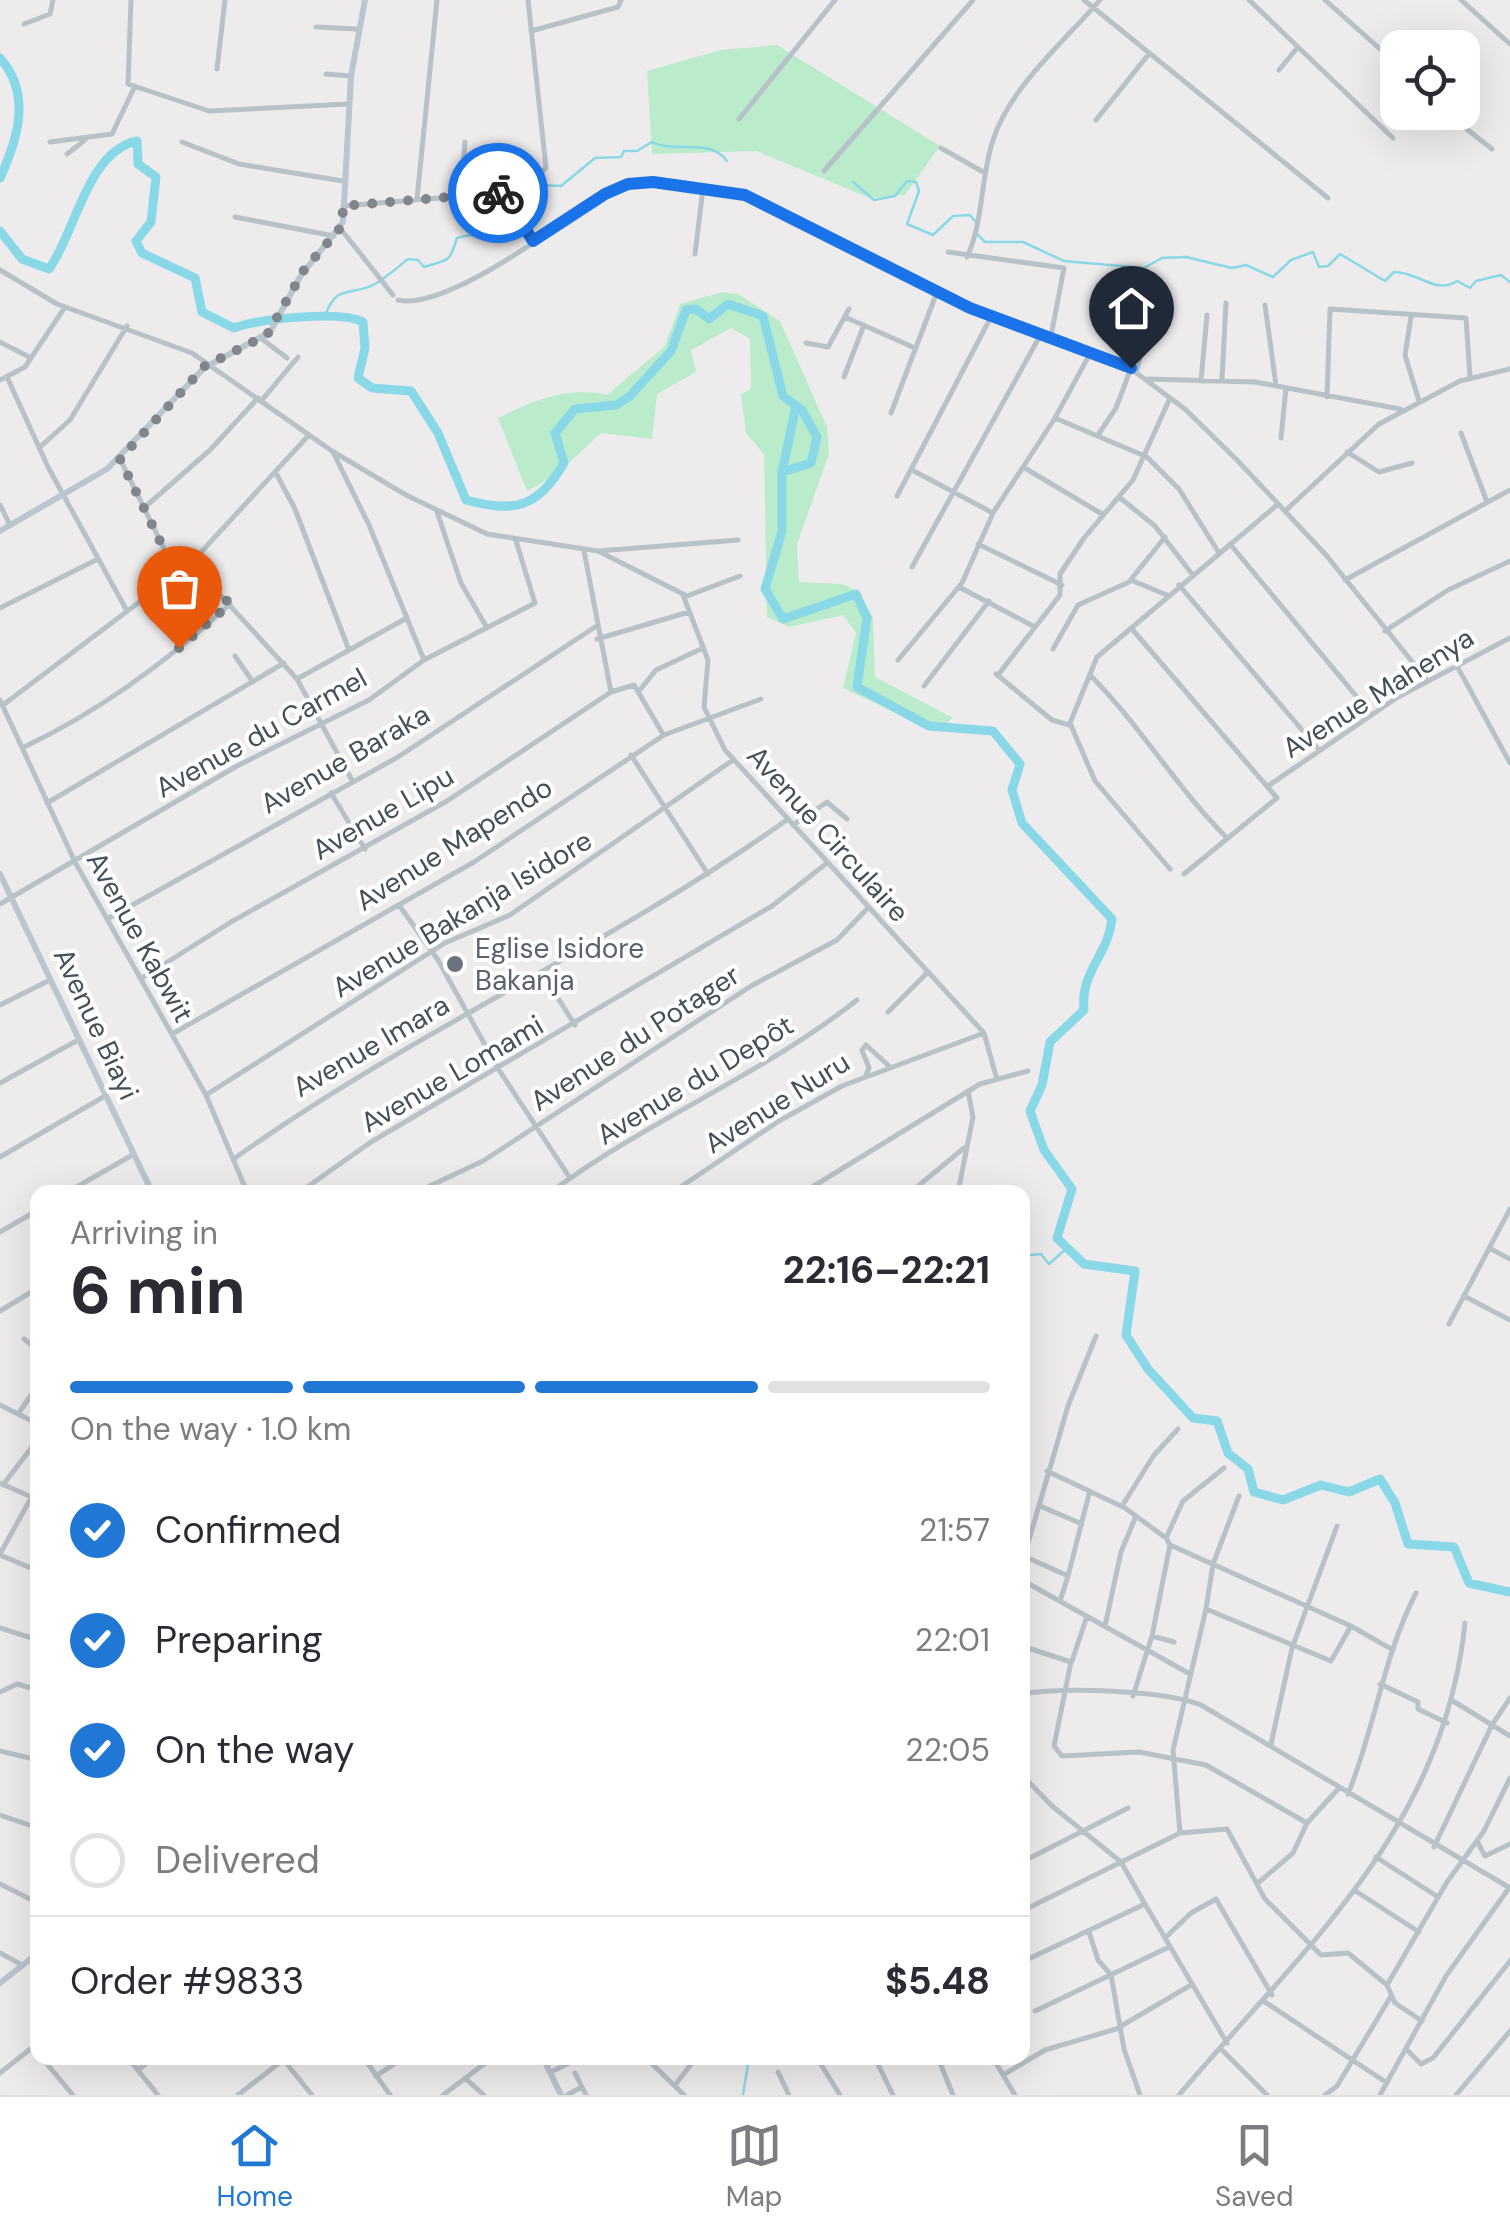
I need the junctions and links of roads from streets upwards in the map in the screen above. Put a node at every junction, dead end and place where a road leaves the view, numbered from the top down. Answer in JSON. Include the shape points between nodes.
{"nodes":[{"id":1,"x":53,"y":0,"type":"edge"},
{"id":2,"x":131,"y":0,"type":"edge"},
{"id":3,"x":225,"y":0,"type":"edge"},
{"id":4,"x":365,"y":0,"type":"edge"},
{"id":5,"x":437,"y":0,"type":"edge"},
{"id":6,"x":528,"y":0,"type":"edge"},
{"id":7,"x":621,"y":0,"type":"edge"},
{"id":8,"x":835,"y":0,"type":"edge"},
{"id":9,"x":973,"y":0,"type":"edge"},
{"id":10,"x":1084,"y":0,"type":"edge"},
{"id":11,"x":1100,"y":0,"type":"edge"},
{"id":12,"x":1248,"y":0,"type":"edge"},
{"id":13,"x":1325,"y":0,"type":"edge"},
{"id":14,"x":1461,"y":0,"type":"edge"},
{"id":15,"x":1094,"y":8,"type":"junction"},
{"id":16,"x":24,"y":24,"type":"dead end"},
{"id":17,"x":316,"y":27,"type":"dead end"},
{"id":18,"x":357,"y":29,"type":"junction"},
{"id":19,"x":531,"y":31,"type":"junction"},
{"id":20,"x":1510,"y":44,"type":"edge"},
{"id":21,"x":1298,"y":47,"type":"junction"},
{"id":22,"x":1380,"y":49,"type":"edge"},
{"id":23,"x":1148,"y":54,"type":"junction"},
{"id":24,"x":217,"y":69,"type":"dead end"},
{"id":25,"x":1279,"y":70,"type":"dead end"},
{"id":26,"x":326,"y":74,"type":"dead end"},
{"id":27,"x":351,"y":76,"type":"junction"},
{"id":28,"x":135,"y":86,"type":"junction"},
{"id":29,"x":348,"y":104,"type":"junction"},
{"id":30,"x":739,"y":119,"type":"dead end"},
{"id":31,"x":1096,"y":120,"type":"dead end"},
{"id":32,"x":1468,"y":130,"type":"edge"},
{"id":33,"x":1392,"y":138,"type":"dead end"},
{"id":34,"x":86,"y":139,"type":"junction"},
{"id":35,"x":50,"y":142,"type":"dead end"},
{"id":36,"x":182,"y":142,"type":"dead end"},
{"id":37,"x":465,"y":142,"type":"dead end"},
{"id":38,"x":941,"y":148,"type":"dead end"},
{"id":39,"x":1492,"y":149,"type":"dead end"},
{"id":40,"x":67,"y":154,"type":"dead end"},
{"id":41,"x":824,"y":171,"type":"dead end"},
{"id":42,"x":985,"y":173,"type":"junction"},
{"id":43,"x":343,"y":181,"type":"junction"},
{"id":44,"x":703,"y":188,"type":"junction"},
{"id":45,"x":462,"y":195,"type":"junction"},
{"id":46,"x":504,"y":195,"type":"junction"},
{"id":47,"x":1328,"y":198,"type":"dead end"},
{"id":48,"x":417,"y":199,"type":"junction"},
{"id":49,"x":343,"y":206,"type":"junction"},
{"id":50,"x":236,"y":217,"type":"dead end"},
{"id":51,"x":340,"y":228,"type":"junction"},
{"id":52,"x":334,"y":236,"type":"junction"},
{"id":53,"x":533,"y":241,"type":"junction"},
{"id":54,"x":948,"y":252,"type":"dead end"},
{"id":55,"x":695,"y":254,"type":"dead end"},
{"id":56,"x":967,"y":258,"type":"junction"},
{"id":57,"x":0,"y":270,"type":"edge"},
{"id":58,"x":937,"y":292,"type":"junction"},
{"id":59,"x":1226,"y":303,"type":"dead end"},
{"id":60,"x":1265,"y":305,"type":"dead end"},
{"id":61,"x":1155,"y":306,"type":"dead end"},
{"id":62,"x":65,"y":307,"type":"junction"},
{"id":63,"x":849,"y":309,"type":"dead end"},
{"id":64,"x":1206,"y":315,"type":"dead end"},
{"id":65,"x":991,"y":316,"type":"junction"},
{"id":66,"x":1412,"y":316,"type":"junction"},
{"id":67,"x":845,"y":317,"type":"junction"},
{"id":68,"x":864,"y":325,"type":"junction"},
{"id":69,"x":127,"y":326,"type":"junction"},
{"id":70,"x":1041,"y":334,"type":"junction"},
{"id":71,"x":1051,"y":336,"type":"junction"},
{"id":72,"x":262,"y":339,"type":"junction"},
{"id":73,"x":0,"y":342,"type":"edge"},
{"id":74,"x":806,"y":343,"type":"dead end"},
{"id":75,"x":914,"y":348,"type":"junction"},
{"id":76,"x":1092,"y":350,"type":"junction"},
{"id":77,"x":298,"y":357,"type":"dead end"},
{"id":78,"x":31,"y":358,"type":"junction"},
{"id":79,"x":287,"y":358,"type":"dead end"},
{"id":80,"x":213,"y":365,"type":"junction"},
{"id":81,"x":1510,"y":369,"type":"edge"},
{"id":82,"x":1134,"y":370,"type":"junction"},
{"id":83,"x":1470,"y":377,"type":"junction"},
{"id":84,"x":4,"y":378,"type":"edge"},
{"id":85,"x":844,"y":378,"type":"dead end"},
{"id":86,"x":1146,"y":379,"type":"junction"},
{"id":87,"x":1165,"y":380,"type":"junction"},
{"id":88,"x":1201,"y":381,"type":"junction"},
{"id":89,"x":1222,"y":382,"type":"junction"},
{"id":90,"x":1276,"y":386,"type":"junction"},
{"id":91,"x":1286,"y":388,"type":"junction"},
{"id":92,"x":1163,"y":392,"type":"junction"},
{"id":93,"x":1327,"y":397,"type":"junction"},
{"id":94,"x":1170,"y":398,"type":"junction"},
{"id":95,"x":260,"y":399,"type":"junction"},
{"id":96,"x":1419,"y":401,"type":"junction"},
{"id":97,"x":1403,"y":410,"type":"junction"},
{"id":98,"x":891,"y":413,"type":"dead end"},
{"id":99,"x":1055,"y":418,"type":"junction"},
{"id":100,"x":1461,"y":433,"type":"dead end"},
{"id":101,"x":309,"y":435,"type":"junction"},
{"id":102,"x":1098,"y":435,"type":"junction"},
{"id":103,"x":1282,"y":438,"type":"dead end"},
{"id":104,"x":39,"y":448,"type":"junction"},
{"id":105,"x":332,"y":451,"type":"junction"},
{"id":106,"x":1346,"y":452,"type":"junction"},
{"id":107,"x":1146,"y":457,"type":"junction"},
{"id":108,"x":120,"y":459,"type":"junction"},
{"id":109,"x":1412,"y":463,"type":"dead end"},
{"id":110,"x":1023,"y":467,"type":"junction"},
{"id":111,"x":911,"y":470,"type":"junction"},
{"id":112,"x":277,"y":475,"type":"junction"},
{"id":113,"x":954,"y":490,"type":"junction"},
{"id":114,"x":1508,"y":491,"type":"edge"},
{"id":115,"x":65,"y":494,"type":"junction"},
{"id":116,"x":897,"y":496,"type":"dead end"},
{"id":117,"x":1119,"y":497,"type":"junction"},
{"id":118,"x":1510,"y":500,"type":"edge"},
{"id":119,"x":1487,"y":502,"type":"junction"},
{"id":120,"x":0,"y":505,"type":"edge"},
{"id":121,"x":1277,"y":505,"type":"junction"},
{"id":122,"x":145,"y":507,"type":"junction"},
{"id":123,"x":437,"y":510,"type":"junction"},
{"id":124,"x":1285,"y":510,"type":"junction"},
{"id":125,"x":993,"y":513,"type":"junction"},
{"id":126,"x":1102,"y":514,"type":"junction"},
{"id":127,"x":10,"y":526,"type":"junction"},
{"id":128,"x":0,"y":531,"type":"edge"},
{"id":129,"x":1164,"y":537,"type":"junction"},
{"id":130,"x":516,"y":540,"type":"junction"},
{"id":131,"x":738,"y":540,"type":"dead end"},
{"id":132,"x":978,"y":544,"type":"junction"},
{"id":133,"x":1230,"y":544,"type":"junction"},
{"id":134,"x":584,"y":551,"type":"junction"},
{"id":135,"x":598,"y":552,"type":"junction"},
{"id":136,"x":1219,"y":552,"type":"junction"},
{"id":137,"x":98,"y":560,"type":"junction"},
{"id":138,"x":1510,"y":562,"type":"edge"},
{"id":139,"x":191,"y":563,"type":"junction"},
{"id":140,"x":912,"y":567,"type":"dead end"},
{"id":141,"x":176,"y":574,"type":"junction"},
{"id":142,"x":1192,"y":574,"type":"junction"},
{"id":143,"x":740,"y":576,"type":"dead end"},
{"id":144,"x":1132,"y":580,"type":"junction"},
{"id":145,"x":1345,"y":580,"type":"junction"},
{"id":146,"x":1062,"y":585,"type":"junction"},
{"id":147,"x":1179,"y":585,"type":"junction"},
{"id":148,"x":959,"y":587,"type":"junction"},
{"id":149,"x":682,"y":595,"type":"junction"},
{"id":150,"x":1167,"y":595,"type":"junction"},
{"id":151,"x":989,"y":601,"type":"junction"},
{"id":152,"x":230,"y":604,"type":"junction"},
{"id":153,"x":0,"y":608,"type":"edge"},
{"id":154,"x":127,"y":611,"type":"junction"},
{"id":155,"x":690,"y":612,"type":"junction"},
{"id":156,"x":405,"y":619,"type":"junction"},
{"id":157,"x":596,"y":627,"type":"junction"},
{"id":158,"x":1035,"y":627,"type":"junction"},
{"id":159,"x":488,"y":628,"type":"junction"},
{"id":160,"x":1132,"y":629,"type":"junction"},
{"id":161,"x":1385,"y":631,"type":"junction"},
{"id":162,"x":1510,"y":638,"type":"edge"},
{"id":163,"x":598,"y":639,"type":"junction"},
{"id":164,"x":704,"y":648,"type":"junction"},
{"id":165,"x":1053,"y":649,"type":"dead end"},
{"id":166,"x":349,"y":650,"type":"junction"},
{"id":167,"x":235,"y":656,"type":"dead end"},
{"id":168,"x":424,"y":660,"type":"junction"},
{"id":169,"x":898,"y":660,"type":"dead end"},
{"id":170,"x":284,"y":663,"type":"junction"},
{"id":171,"x":1458,"y":666,"type":"junction"},
{"id":172,"x":1090,"y":675,"type":"junction"},
{"id":173,"x":297,"y":679,"type":"junction"},
{"id":174,"x":1427,"y":680,"type":"junction"},
{"id":175,"x":253,"y":682,"type":"junction"},
{"id":176,"x":924,"y":686,"type":"dead end"},
{"id":177,"x":639,"y":691,"type":"junction"},
{"id":178,"x":611,"y":692,"type":"junction"},
{"id":179,"x":760,"y":699,"type":"dead end"},
{"id":180,"x":1,"y":702,"type":"edge"},
{"id":181,"x":1372,"y":714,"type":"junction"},
{"id":182,"x":707,"y":716,"type":"junction"},
{"id":183,"x":322,"y":723,"type":"junction"},
{"id":184,"x":1069,"y":725,"type":"junction"},
{"id":185,"x":664,"y":734,"type":"junction"},
{"id":186,"x":24,"y":747,"type":"junction"},
{"id":187,"x":1319,"y":750,"type":"junction"},
{"id":188,"x":632,"y":755,"type":"junction"},
{"id":189,"x":733,"y":760,"type":"junction"},
{"id":190,"x":1510,"y":763,"type":"edge"},
{"id":191,"x":353,"y":782,"type":"junction"},
{"id":192,"x":1268,"y":786,"type":"junction"},
{"id":193,"x":330,"y":793,"type":"junction"},
{"id":194,"x":47,"y":803,"type":"junction"},
{"id":195,"x":665,"y":810,"type":"junction"},
{"id":196,"x":788,"y":819,"type":"junction"},
{"id":197,"x":848,"y":819,"type":"dead end"},
{"id":198,"x":793,"y":826,"type":"junction"},
{"id":199,"x":1226,"y":837,"type":"junction"},
{"id":200,"x":365,"y":849,"type":"junction"},
{"id":201,"x":74,"y":862,"type":"junction"},
{"id":202,"x":827,"y":864,"type":"junction"},
{"id":203,"x":1170,"y":869,"type":"dead end"},
{"id":204,"x":0,"y":874,"type":"edge"},
{"id":205,"x":708,"y":874,"type":"junction"},
{"id":206,"x":1184,"y":874,"type":"dead end"},
{"id":207,"x":13,"y":899,"type":"junction"},
{"id":208,"x":0,"y":904,"type":"edge"},
{"id":209,"x":399,"y":904,"type":"junction"},
{"id":210,"x":868,"y":908,"type":"junction"},
{"id":211,"x":110,"y":918,"type":"junction"},
{"id":212,"x":432,"y":951,"type":"junction"},
{"id":213,"x":927,"y":972,"type":"junction"},
{"id":214,"x":542,"y":973,"type":"junction"},
{"id":215,"x":142,"y":978,"type":"junction"},
{"id":216,"x":50,"y":980,"type":"junction"},
{"id":217,"x":856,"y":1000,"type":"dead end"},
{"id":218,"x":0,"y":1004,"type":"edge"},
{"id":219,"x":888,"y":1012,"type":"dead end"},
{"id":220,"x":466,"y":1013,"type":"junction"},
{"id":221,"x":575,"y":1024,"type":"junction"},
{"id":222,"x":984,"y":1033,"type":"junction"},
{"id":223,"x":172,"y":1034,"type":"junction"},
{"id":224,"x":78,"y":1040,"type":"junction"},
{"id":225,"x":889,"y":1066,"type":"junction"},
{"id":226,"x":498,"y":1070,"type":"junction"},
{"id":227,"x":1028,"y":1071,"type":"dead end"},
{"id":228,"x":866,"y":1075,"type":"junction"},
{"id":229,"x":996,"y":1076,"type":"junction"},
{"id":230,"x":0,"y":1083,"type":"edge"},
{"id":231,"x":968,"y":1091,"type":"junction"},
{"id":232,"x":206,"y":1095,"type":"junction"},
{"id":233,"x":105,"y":1096,"type":"junction"},
{"id":234,"x":536,"y":1126,"type":"junction"},
{"id":235,"x":967,"y":1146,"type":"junction"},
{"id":236,"x":134,"y":1154,"type":"junction"},
{"id":237,"x":0,"y":1157,"type":"edge"},
{"id":238,"x":234,"y":1158,"type":"junction"},
{"id":239,"x":570,"y":1178,"type":"junction"},
{"id":240,"x":80,"y":1185,"type":"edge"},
{"id":241,"x":149,"y":1185,"type":"edge"},
{"id":242,"x":244,"y":1185,"type":"edge"},
{"id":243,"x":310,"y":1185,"type":"edge"},
{"id":244,"x":432,"y":1185,"type":"edge"},
{"id":245,"x":561,"y":1185,"type":"edge"},
{"id":246,"x":683,"y":1185,"type":"edge"},
{"id":247,"x":815,"y":1185,"type":"edge"},
{"id":248,"x":920,"y":1185,"type":"edge"},
{"id":249,"x":959,"y":1185,"type":"edge"},
{"id":250,"x":1510,"y":1209,"type":"edge"},
{"id":251,"x":30,"y":1215,"type":"edge"},
{"id":252,"x":0,"y":1232,"type":"edge"},
{"id":253,"x":1489,"y":1248,"type":"junction"},
{"id":254,"x":1510,"y":1259,"type":"edge"},
{"id":255,"x":30,"y":1293,"type":"edge"},
{"id":256,"x":1464,"y":1296,"type":"junction"},
{"id":257,"x":0,"y":1311,"type":"edge"},
{"id":258,"x":1510,"y":1320,"type":"edge"},
{"id":259,"x":1449,"y":1324,"type":"dead end"},
{"id":260,"x":1096,"y":1336,"type":"dead end"},
{"id":261,"x":24,"y":1339,"type":"dead end"},
{"id":262,"x":30,"y":1344,"type":"edge"},
{"id":263,"x":30,"y":1396,"type":"edge"},
{"id":264,"x":0,"y":1406,"type":"edge"},
{"id":265,"x":18,"y":1414,"type":"junction"},
{"id":266,"x":30,"y":1420,"type":"edge"},
{"id":267,"x":1178,"y":1429,"type":"dead end"},
{"id":268,"x":30,"y":1448,"type":"edge"},
{"id":269,"x":1224,"y":1468,"type":"dead end"},
{"id":270,"x":1047,"y":1471,"type":"junction"},
{"id":271,"x":2,"y":1484,"type":"edge"},
{"id":272,"x":1090,"y":1494,"type":"junction"},
{"id":273,"x":1239,"y":1496,"type":"dead end"},
{"id":274,"x":30,"y":1497,"type":"edge"},
{"id":275,"x":30,"y":1505,"type":"edge"},
{"id":276,"x":1040,"y":1506,"type":"junction"},
{"id":277,"x":1122,"y":1506,"type":"junction"},
{"id":278,"x":1136,"y":1516,"type":"junction"},
{"id":279,"x":1082,"y":1524,"type":"junction"},
{"id":280,"x":1337,"y":1526,"type":"dead end"},
{"id":281,"x":1030,"y":1540,"type":"edge"},
{"id":282,"x":1168,"y":1542,"type":"junction"},
{"id":283,"x":0,"y":1554,"type":"edge"},
{"id":284,"x":1030,"y":1562,"type":"edge"},
{"id":285,"x":1213,"y":1564,"type":"junction"},
{"id":286,"x":30,"y":1567,"type":"edge"},
{"id":287,"x":1068,"y":1576,"type":"junction"},
{"id":288,"x":1030,"y":1584,"type":"edge"},
{"id":289,"x":1416,"y":1592,"type":"dead end"},
{"id":290,"x":1060,"y":1601,"type":"junction"},
{"id":291,"x":1308,"y":1607,"type":"junction"},
{"id":292,"x":1206,"y":1610,"type":"junction"},
{"id":293,"x":1087,"y":1616,"type":"junction"},
{"id":294,"x":1465,"y":1623,"type":"dead end"},
{"id":295,"x":1105,"y":1626,"type":"junction"},
{"id":296,"x":1351,"y":1626,"type":"junction"},
{"id":297,"x":0,"y":1628,"type":"edge"},
{"id":298,"x":1152,"y":1636,"type":"junction"},
{"id":299,"x":30,"y":1637,"type":"edge"},
{"id":300,"x":1174,"y":1642,"type":"dead end"},
{"id":301,"x":1292,"y":1648,"type":"junction"},
{"id":302,"x":1030,"y":1649,"type":"edge"},
{"id":303,"x":1393,"y":1650,"type":"junction"},
{"id":304,"x":1146,"y":1653,"type":"junction"},
{"id":305,"x":1071,"y":1662,"type":"junction"},
{"id":306,"x":1190,"y":1674,"type":"junction"},
{"id":307,"x":1380,"y":1684,"type":"junction"},
{"id":308,"x":30,"y":1688,"type":"edge"},
{"id":309,"x":0,"y":1692,"type":"edge"},
{"id":310,"x":1067,"y":1692,"type":"junction"},
{"id":311,"x":1030,"y":1694,"type":"edge"},
{"id":312,"x":1133,"y":1696,"type":"junction"},
{"id":313,"x":1510,"y":1698,"type":"edge"},
{"id":314,"x":1186,"y":1699,"type":"junction"},
{"id":315,"x":1452,"y":1700,"type":"junction"},
{"id":316,"x":1447,"y":1723,"type":"junction"},
{"id":317,"x":1492,"y":1726,"type":"junction"},
{"id":318,"x":1510,"y":1736,"type":"edge"},
{"id":319,"x":1271,"y":1744,"type":"junction"},
{"id":320,"x":0,"y":1751,"type":"edge"},
{"id":321,"x":30,"y":1758,"type":"edge"},
{"id":322,"x":1176,"y":1760,"type":"junction"},
{"id":323,"x":1510,"y":1778,"type":"edge"},
{"id":324,"x":1030,"y":1783,"type":"edge"},
{"id":325,"x":1339,"y":1788,"type":"junction"},
{"id":326,"x":1348,"y":1794,"type":"junction"},
{"id":327,"x":1128,"y":1808,"type":"dead end"},
{"id":328,"x":0,"y":1815,"type":"edge"},
{"id":329,"x":1307,"y":1824,"type":"junction"},
{"id":330,"x":1399,"y":1824,"type":"junction"},
{"id":331,"x":30,"y":1825,"type":"edge"},
{"id":332,"x":1082,"y":1831,"type":"junction"},
{"id":333,"x":1180,"y":1832,"type":"junction"},
{"id":334,"x":1477,"y":1841,"type":"junction"},
{"id":335,"x":1510,"y":1844,"type":"edge"},
{"id":336,"x":1434,"y":1846,"type":"junction"},
{"id":337,"x":1376,"y":1857,"type":"junction"},
{"id":338,"x":1030,"y":1858,"type":"edge"},
{"id":339,"x":1121,"y":1862,"type":"junction"},
{"id":340,"x":1463,"y":1863,"type":"junction"},
{"id":341,"x":1258,"y":1883,"type":"junction"},
{"id":342,"x":0,"y":1884,"type":"edge"},
{"id":343,"x":1510,"y":1888,"type":"edge"},
{"id":344,"x":1354,"y":1890,"type":"junction"},
{"id":345,"x":1438,"y":1897,"type":"junction"},
{"id":346,"x":30,"y":1898,"type":"edge"},
{"id":347,"x":1145,"y":1904,"type":"junction"},
{"id":348,"x":1030,"y":1907,"type":"edge"},
{"id":349,"x":1089,"y":1932,"type":"junction"},
{"id":350,"x":1420,"y":1932,"type":"junction"},
{"id":351,"x":1164,"y":1939,"type":"junction"},
{"id":352,"x":1169,"y":1947,"type":"junction"},
{"id":353,"x":1312,"y":1948,"type":"junction"},
{"id":354,"x":0,"y":1953,"type":"edge"},
{"id":355,"x":1030,"y":1958,"type":"edge"},
{"id":356,"x":30,"y":1960,"type":"edge"},
{"id":357,"x":1510,"y":1961,"type":"edge"},
{"id":358,"x":22,"y":1965,"type":"junction"},
{"id":359,"x":1110,"y":1975,"type":"junction"},
{"id":360,"x":0,"y":1984,"type":"edge"},
{"id":361,"x":1191,"y":1985,"type":"junction"},
{"id":362,"x":1387,"y":1985,"type":"junction"},
{"id":363,"x":1272,"y":1994,"type":"junction"},
{"id":364,"x":1391,"y":1996,"type":"junction"},
{"id":365,"x":1265,"y":2002,"type":"junction"},
{"id":366,"x":1035,"y":2011,"type":"dead end"},
{"id":367,"x":1422,"y":2022,"type":"junction"},
{"id":368,"x":1121,"y":2027,"type":"junction"},
{"id":369,"x":1510,"y":2031,"type":"edge"},
{"id":370,"x":1507,"y":2041,"type":"edge"},
{"id":371,"x":1224,"y":2046,"type":"junction"},
{"id":372,"x":1406,"y":2049,"type":"junction"},
{"id":373,"x":30,"y":2055,"type":"edge"},
{"id":374,"x":1030,"y":2059,"type":"edge"},
{"id":375,"x":1353,"y":2059,"type":"junction"},
{"id":376,"x":50,"y":2065,"type":"edge"},
{"id":377,"x":134,"y":2065,"type":"edge"},
{"id":378,"x":144,"y":2065,"type":"edge"},
{"id":379,"x":274,"y":2065,"type":"edge"},
{"id":380,"x":288,"y":2065,"type":"edge"},
{"id":381,"x":369,"y":2065,"type":"edge"},
{"id":382,"x":392,"y":2065,"type":"edge"},
{"id":383,"x":483,"y":2065,"type":"edge"},
{"id":384,"x":546,"y":2065,"type":"edge"},
{"id":385,"x":562,"y":2065,"type":"edge"},
{"id":386,"x":654,"y":2065,"type":"edge"},
{"id":387,"x":691,"y":2065,"type":"edge"},
{"id":388,"x":821,"y":2065,"type":"edge"},
{"id":389,"x":878,"y":2065,"type":"edge"},
{"id":390,"x":941,"y":2065,"type":"edge"},
{"id":391,"x":997,"y":2065,"type":"edge"},
{"id":392,"x":1020,"y":2065,"type":"edge"},
{"id":393,"x":138,"y":2070,"type":"junction"},
{"id":394,"x":0,"y":2072,"type":"edge"},
{"id":395,"x":550,"y":2072,"type":"junction"},
{"id":396,"x":778,"y":2072,"type":"dead end"},
{"id":397,"x":575,"y":2074,"type":"dead end"},
{"id":398,"x":1003,"y":2075,"type":"junction"},
{"id":399,"x":376,"y":2076,"type":"junction"},
{"id":400,"x":466,"y":2078,"type":"junction"},
{"id":401,"x":1387,"y":2083,"type":"junction"},
{"id":402,"x":675,"y":2085,"type":"junction"},
{"id":403,"x":582,"y":2087,"type":"junction"},
{"id":404,"x":1461,"y":2093,"type":"edge"},
{"id":405,"x":74,"y":2095,"type":"edge"},
{"id":406,"x":158,"y":2095,"type":"edge"},
{"id":407,"x":238,"y":2095,"type":"edge"},
{"id":408,"x":312,"y":2095,"type":"edge"},
{"id":409,"x":390,"y":2095,"type":"edge"},
{"id":410,"x":443,"y":2095,"type":"edge"},
{"id":411,"x":484,"y":2095,"type":"edge"},
{"id":412,"x":564,"y":2095,"type":"edge"},
{"id":413,"x":586,"y":2095,"type":"edge"},
{"id":414,"x":684,"y":2095,"type":"edge"},
{"id":415,"x":790,"y":2095,"type":"edge"},
{"id":416,"x":840,"y":2095,"type":"edge"},
{"id":417,"x":893,"y":2095,"type":"edge"},
{"id":418,"x":953,"y":2095,"type":"edge"},
{"id":419,"x":1015,"y":2095,"type":"edge"},
{"id":420,"x":1140,"y":2095,"type":"edge"},
{"id":421,"x":1180,"y":2095,"type":"edge"},
{"id":422,"x":1267,"y":2095,"type":"edge"},
{"id":423,"x":1325,"y":2095,"type":"edge"},
{"id":424,"x":1380,"y":2095,"type":"edge"}],
"edges":[{"from":1,"to":16,"type":"street","via":[[50,14]]},
{"from":2,"to":28,"type":"street","via":[[126,83]]},
{"from":3,"to":24,"type":"street"},
{"from":4,"to":18,"type":"street"},
{"from":5,"to":48,"type":"street"},
{"from":6,"to":19,"type":"street"},
{"from":7,"to":19,"type":"street","via":[[620,6]]},
{"from":8,"to":30,"type":"street"},
{"from":9,"to":41,"type":"street"},
{"from":10,"to":15,"type":"street"},
{"from":11,"to":15,"type":"street"},
{"from":12,"to":21,"type":"street"},
{"from":13,"to":22,"type":"street"},
{"from":14,"to":20,"type":"street"},
{"from":15,"to":23,"type":"street"},
{"from":15,"to":42,"type":"street","via":[[1017,97],[995,134]]},
{"from":17,"to":18,"type":"street"},
{"from":18,"to":27,"type":"street"},
{"from":19,"to":46,"type":"street","via":[[546,168],[525,188]]},
{"from":21,"to":25,"type":"street"},
{"from":21,"to":33,"type":"street"},
{"from":23,"to":31,"type":"street"},
{"from":23,"to":47,"type":"street"},
{"from":26,"to":27,"type":"street"},
{"from":27,"to":29,"type":"street"},
{"from":28,"to":29,"type":"street","via":[[209,111]]},
{"from":28,"to":34,"type":"street","via":[[112,134]]},
{"from":29,"to":43,"type":"street"},
{"from":32,"to":39,"type":"street"},
{"from":34,"to":35,"type":"street"},
{"from":34,"to":40,"type":"street"},
{"from":36,"to":43,"type":"street","via":[[240,164]]},
{"from":37,"to":45,"type":"street"},
{"from":38,"to":42,"type":"street"},
{"from":42,"to":56,"type":"street","via":[[982,220]]},
{"from":43,"to":49,"type":"street"},
{"from":44,"to":53,"type":"street","via":[[628,184]]},
{"from":44,"to":55,"type":"street"},
{"from":44,"to":58,"type":"street","via":[[772,205]]},
{"from":45,"to":46,"type":"street"},
{"from":45,"to":48,"type":"street"},
{"from":46,"to":53,"type":"street"},
{"from":48,"to":49,"type":"street"},
{"from":49,"to":51,"type":"street"},
{"from":50,"to":52,"type":"street"},
{"from":51,"to":52,"type":"street"},
{"from":51,"to":53,"type":"street","via":[[396,298],[438,294]]},
{"from":52,"to":72,"type":"street","via":[[304,270]]},
{"from":54,"to":56,"type":"street"},
{"from":56,"to":71,"type":"street","via":[[1064,268]]},
{"from":57,"to":62,"type":"street"},
{"from":58,"to":65,"type":"street"},
{"from":58,"to":75,"type":"street"},
{"from":59,"to":89,"type":"street"},
{"from":60,"to":90,"type":"street"},
{"from":61,"to":82,"type":"street"},
{"from":62,"to":69,"type":"street"},
{"from":62,"to":78,"type":"street"},
{"from":63,"to":67,"type":"street"},
{"from":64,"to":88,"type":"street"},
{"from":65,"to":70,"type":"street"},
{"from":65,"to":111,"type":"street"},
{"from":66,"to":83,"type":"street","via":[[1466,318]]},
{"from":66,"to":93,"type":"street","via":[[1330,308]]},
{"from":66,"to":96,"type":"street","via":[[1405,355]]},
{"from":67,"to":68,"type":"street"},
{"from":67,"to":74,"type":"street","via":[[828,347]]},
{"from":68,"to":75,"type":"street"},
{"from":68,"to":85,"type":"street"},
{"from":69,"to":80,"type":"street"},
{"from":69,"to":104,"type":"street","via":[[70,420]]},
{"from":70,"to":71,"type":"street"},
{"from":70,"to":113,"type":"street"},
{"from":71,"to":76,"type":"street"},
{"from":72,"to":79,"type":"street"},
{"from":72,"to":80,"type":"street"},
{"from":73,"to":78,"type":"street"},
{"from":75,"to":98,"type":"street"},
{"from":76,"to":82,"type":"street"},
{"from":76,"to":99,"type":"street"},
{"from":77,"to":95,"type":"street"},
{"from":78,"to":84,"type":"street"},
{"from":80,"to":95,"type":"street"},
{"from":80,"to":108,"type":"street","via":[[202,369]]},
{"from":81,"to":83,"type":"street"},
{"from":82,"to":86,"type":"street"},
{"from":82,"to":102,"type":"street"},
{"from":83,"to":96,"type":"street"},
{"from":84,"to":104,"type":"street"},
{"from":86,"to":87,"type":"street"},
{"from":86,"to":92,"type":"street"},
{"from":87,"to":88,"type":"street"},
{"from":87,"to":92,"type":"street"},
{"from":88,"to":89,"type":"street"},
{"from":89,"to":90,"type":"street"},
{"from":90,"to":91,"type":"street"},
{"from":91,"to":93,"type":"street"},
{"from":91,"to":103,"type":"street"},
{"from":92,"to":94,"type":"street"},
{"from":93,"to":97,"type":"street"},
{"from":94,"to":107,"type":"street"},
{"from":94,"to":121,"type":"street"},
{"from":95,"to":101,"type":"street"},
{"from":95,"to":122,"type":"street"},
{"from":96,"to":97,"type":"street"},
{"from":97,"to":106,"type":"street"},
{"from":99,"to":102,"type":"street"},
{"from":99,"to":110,"type":"street"},
{"from":100,"to":119,"type":"street"},
{"from":101,"to":105,"type":"street"},
{"from":101,"to":112,"type":"street"},
{"from":102,"to":107,"type":"street"},
{"from":104,"to":115,"type":"street"},
{"from":105,"to":123,"type":"street"},
{"from":105,"to":156,"type":"street","via":[[374,535]]},
{"from":106,"to":109,"type":"street","via":[[1380,472]]},
{"from":106,"to":124,"type":"street"},
{"from":107,"to":117,"type":"street"},
{"from":107,"to":136,"type":"street","via":[[1179,489]]},
{"from":108,"to":115,"type":"street"},
{"from":108,"to":122,"type":"street"},
{"from":110,"to":125,"type":"street"},
{"from":110,"to":126,"type":"street"},
{"from":111,"to":113,"type":"street"},
{"from":111,"to":116,"type":"street"},
{"from":112,"to":139,"type":"street"},
{"from":112,"to":166,"type":"street"},
{"from":113,"to":125,"type":"street"},
{"from":113,"to":140,"type":"street"},
{"from":114,"to":118,"type":"street"},
{"from":114,"to":119,"type":"street"},
{"from":115,"to":127,"type":"street"},
{"from":115,"to":137,"type":"street"},
{"from":117,"to":126,"type":"street"},
{"from":117,"to":129,"type":"street"},
{"from":119,"to":145,"type":"street"},
{"from":120,"to":127,"type":"street"},
{"from":121,"to":124,"type":"street"},
{"from":121,"to":133,"type":"street"},
{"from":122,"to":141,"type":"street"},
{"from":123,"to":130,"type":"street"},
{"from":123,"to":159,"type":"street","via":[[458,575]]},
{"from":124,"to":145,"type":"street"},
{"from":125,"to":132,"type":"street"},
{"from":126,"to":146,"type":"street","via":[[1060,574]]},
{"from":127,"to":128,"type":"street"},
{"from":129,"to":142,"type":"street"},
{"from":129,"to":144,"type":"street"},
{"from":130,"to":134,"type":"street"},
{"from":130,"to":159,"type":"street","name":"Avenue du Carmel","via":[[538,601]]},
{"from":131,"to":135,"type":"street"},
{"from":132,"to":146,"type":"street"},
{"from":132,"to":148,"type":"street"},
{"from":133,"to":136,"type":"street"},
{"from":133,"to":181,"type":"street"},
{"from":134,"to":135,"type":"street"},
{"from":134,"to":157,"type":"street"},
{"from":135,"to":149,"type":"street"},
{"from":136,"to":142,"type":"street"},
{"from":137,"to":153,"type":"street"},
{"from":137,"to":154,"type":"street"},
{"from":138,"to":161,"type":"street","via":[[1448,590]]},
{"from":139,"to":141,"type":"street"},
{"from":139,"to":152,"type":"street"},
{"from":141,"to":154,"type":"street"},
{"from":142,"to":147,"type":"street"},
{"from":143,"to":149,"type":"street"},
{"from":144,"to":150,"type":"street"},
{"from":144,"to":165,"type":"street","via":[[1078,605]]},
{"from":145,"to":161,"type":"street"},
{"from":146,"to":158,"type":"street"},
{"from":147,"to":150,"type":"street"},
{"from":147,"to":187,"type":"street"},
{"from":148,"to":151,"type":"street"},
{"from":148,"to":169,"type":"street"},
{"from":149,"to":155,"type":"street"},
{"from":150,"to":160,"type":"street"},
{"from":151,"to":158,"type":"street"},
{"from":151,"to":176,"type":"street"},
{"from":152,"to":170,"type":"street"},
{"from":152,"to":186,"type":"street","via":[[162,661]]},
{"from":154,"to":180,"type":"street"},
{"from":155,"to":163,"type":"street"},
{"from":155,"to":164,"type":"street"},
{"from":156,"to":166,"type":"street"},
{"from":156,"to":168,"type":"street"},
{"from":157,"to":163,"type":"street"},
{"from":157,"to":191,"type":"street","name":"Avenue Baraka"},
{"from":158,"to":184,"type":"street","via":[[997,674],[1052,720]]},
{"from":159,"to":168,"type":"street","name":"Avenue du Carmel"},
{"from":160,"to":172,"type":"street","via":[[1097,657]]},
{"from":160,"to":192,"type":"street"},
{"from":161,"to":174,"type":"street"},
{"from":162,"to":171,"type":"street","name":"Avenue Mahenya"},
{"from":163,"to":178,"type":"street"},
{"from":164,"to":177,"type":"street","via":[[659,668]]},
{"from":164,"to":182,"type":"street"},
{"from":166,"to":173,"type":"street"},
{"from":167,"to":175,"type":"street"},
{"from":168,"to":183,"type":"street","name":"Avenue du Carmel","via":[[369,700]]},
{"from":170,"to":173,"type":"street"},
{"from":170,"to":175,"type":"street"},
{"from":171,"to":174,"type":"street","name":"Avenue Mahenya"},
{"from":171,"to":190,"type":"street"},
{"from":172,"to":184,"type":"street"},
{"from":172,"to":199,"type":"street"},
{"from":173,"to":183,"type":"street"},
{"from":174,"to":181,"type":"street","name":"Avenue Mahenya"},
{"from":175,"to":194,"type":"street"},
{"from":177,"to":178,"type":"street","via":[[630,684]]},
{"from":177,"to":185,"type":"street"},
{"from":178,"to":200,"type":"street","name":"Avenue Lipu"},
{"from":179,"to":182,"type":"street","name":"Avenue Mapendo"},
{"from":180,"to":186,"type":"street","name":"Avenue Kabwit"},
{"from":181,"to":187,"type":"street","name":"Avenue Mahenya"},
{"from":182,"to":185,"type":"street","name":"Avenue Mapendo"},
{"from":182,"to":189,"type":"street","name":"Avenue Circulaire"},
{"from":183,"to":191,"type":"street"},
{"from":183,"to":201,"type":"street","name":"Avenue du Carmel"},
{"from":184,"to":203,"type":"street","via":[[1096,781]]},
{"from":185,"to":188,"type":"street","name":"Avenue Mapendo"},
{"from":186,"to":194,"type":"street","name":"Avenue Kabwit"},
{"from":187,"to":192,"type":"street","name":"Avenue Mahenya"},
{"from":188,"to":195,"type":"street"},
{"from":188,"to":209,"type":"street","name":"Avenue Mapendo","via":[[474,862]]},
{"from":189,"to":195,"type":"street","name":"Avenue Bakanja Isidore"},
{"from":189,"to":196,"type":"street","name":"Avenue Circulaire"},
{"from":191,"to":193,"type":"street","name":"Avenue Baraka"},
{"from":192,"to":199,"type":"street","via":[[1277,798]]},
{"from":193,"to":200,"type":"street"},
{"from":193,"to":211,"type":"street","name":"Avenue Baraka"},
{"from":194,"to":201,"type":"street","name":"Avenue Kabwit"},
{"from":195,"to":205,"type":"street"},
{"from":195,"to":212,"type":"street","name":"Avenue Bakanja Isidore","via":[[502,920]]},
{"from":196,"to":198,"type":"street","name":"Avenue Circulaire"},
{"from":196,"to":205,"type":"street","name":"Avenue Imara"},
{"from":197,"to":198,"type":"street","via":[[827,802]]},
{"from":198,"to":202,"type":"street","name":"Avenue Circulaire"},
{"from":199,"to":206,"type":"street"},
{"from":200,"to":215,"type":"street","name":"Avenue Lipu"},
{"from":201,"to":207,"type":"street","name":"Avenue du Carmel"},
{"from":201,"to":211,"type":"street","name":"Avenue Kabwit"},
{"from":202,"to":210,"type":"street","name":"Avenue Circulaire"},
{"from":202,"to":221,"type":"street","name":"Avenue Lomami","via":[[772,906]]},
{"from":204,"to":207,"type":"street","name":"Avenue Biayi"},
{"from":205,"to":214,"type":"street","name":"Avenue Imara"},
{"from":207,"to":208,"type":"street","name":"Avenue du Carmel"},
{"from":207,"to":216,"type":"street","name":"Avenue Biayi"},
{"from":209,"to":212,"type":"street"},
{"from":209,"to":223,"type":"street","name":"Avenue Mapendo"},
{"from":210,"to":213,"type":"street","name":"Avenue Circulaire"},
{"from":210,"to":234,"type":"street","name":"Avenue du Potager","via":[[837,940],[752,986]]},
{"from":211,"to":215,"type":"street","name":"Avenue Kabwit"},
{"from":212,"to":220,"type":"street"},
{"from":212,"to":232,"type":"street","name":"Avenue Bakanja Isidore"},
{"from":213,"to":219,"type":"street"},
{"from":213,"to":222,"type":"street","name":"Avenue Circulaire"},
{"from":214,"to":220,"type":"street","name":"Avenue Imara"},
{"from":214,"to":221,"type":"street"},
{"from":215,"to":223,"type":"street","name":"Avenue Kabwit"},
{"from":216,"to":218,"type":"street"},
{"from":216,"to":224,"type":"street","name":"Avenue Biayi"},
{"from":217,"to":239,"type":"street","name":"Avenue du Depôt","via":[[814,1033]]},
{"from":220,"to":226,"type":"street"},
{"from":220,"to":238,"type":"street","name":"Avenue Imara","via":[[295,1113]]},
{"from":221,"to":226,"type":"street","name":"Avenue Lomami"},
{"from":222,"to":225,"type":"street","name":"Avenue Nuru"},
{"from":222,"to":229,"type":"street","name":"Avenue Circulaire"},
{"from":223,"to":232,"type":"street","name":"Avenue Kabwit"},
{"from":224,"to":230,"type":"street"},
{"from":224,"to":233,"type":"street","name":"Avenue Biayi"},
{"from":225,"to":228,"type":"street"},
{"from":225,"to":228,"type":"street","name":"Avenue Nuru","via":[[866,1045]]},
{"from":226,"to":234,"type":"street"},
{"from":226,"to":243,"type":"street","name":"Avenue Lomami"},
{"from":227,"to":229,"type":"street"},
{"from":228,"to":246,"type":"street","name":"Avenue Nuru","via":[[779,1121]]},
{"from":229,"to":231,"type":"street"},
{"from":231,"to":235,"type":"street","via":[[973,1117]]},
{"from":231,"to":247,"type":"street"},
{"from":232,"to":238,"type":"street","name":"Avenue Kabwit"},
{"from":233,"to":236,"type":"street","name":"Avenue Biayi"},
{"from":233,"to":237,"type":"street"},
{"from":234,"to":239,"type":"street"},
{"from":234,"to":244,"type":"street","name":"Avenue du Potager"},
{"from":235,"to":248,"type":"street"},
{"from":235,"to":249,"type":"street"},
{"from":236,"to":240,"type":"street"},
{"from":236,"to":241,"type":"street","name":"Avenue Biayi"},
{"from":238,"to":242,"type":"street","name":"Avenue Kabwit"},
{"from":239,"to":245,"type":"street","name":"Avenue du Depôt"},
{"from":250,"to":253,"type":"street"},
{"from":251,"to":252,"type":"street"},
{"from":253,"to":254,"type":"street"},
{"from":253,"to":256,"type":"street"},
{"from":255,"to":257,"type":"street"},
{"from":256,"to":258,"type":"street"},
{"from":256,"to":259,"type":"street"},
{"from":260,"to":270,"type":"street"},
{"from":261,"to":262,"type":"street"},
{"from":263,"to":265,"type":"street"},
{"from":264,"to":265,"type":"street"},
{"from":265,"to":266,"type":"street"},
{"from":267,"to":277,"type":"street"},
{"from":268,"to":271,"type":"street"},
{"from":269,"to":282,"type":"street","via":[[1183,1501]]},
{"from":270,"to":272,"type":"street"},
{"from":270,"to":276,"type":"street"},
{"from":271,"to":274,"type":"street"},
{"from":272,"to":277,"type":"street"},
{"from":272,"to":279,"type":"street"},
{"from":273,"to":285,"type":"street"},
{"from":275,"to":283,"type":"street"},
{"from":276,"to":279,"type":"street"},
{"from":276,"to":281,"type":"street"},
{"from":277,"to":278,"type":"street"},
{"from":278,"to":282,"type":"street"},
{"from":278,"to":295,"type":"street"},
{"from":279,"to":287,"type":"street"},
{"from":280,"to":291,"type":"street"},
{"from":282,"to":285,"type":"street"},
{"from":282,"to":298,"type":"street"},
{"from":283,"to":286,"type":"street"},
{"from":284,"to":287,"type":"street"},
{"from":285,"to":291,"type":"street"},
{"from":285,"to":292,"type":"street"},
{"from":287,"to":290,"type":"street"},
{"from":288,"to":290,"type":"street"},
{"from":289,"to":303,"type":"street"},
{"from":290,"to":293,"type":"street"},
{"from":291,"to":296,"type":"street"},
{"from":291,"to":301,"type":"street"},
{"from":292,"to":301,"type":"street"},
{"from":292,"to":306,"type":"street"},
{"from":293,"to":295,"type":"street"},
{"from":293,"to":305,"type":"street"},
{"from":294,"to":315,"type":"street"},
{"from":295,"to":304,"type":"street"},
{"from":296,"to":301,"type":"street","via":[[1331,1660]]},
{"from":296,"to":303,"type":"street"},
{"from":297,"to":299,"type":"street"},
{"from":298,"to":300,"type":"street"},
{"from":298,"to":304,"type":"street"},
{"from":301,"to":319,"type":"street"},
{"from":302,"to":305,"type":"street"},
{"from":303,"to":307,"type":"street"},
{"from":304,"to":306,"type":"street"},
{"from":304,"to":312,"type":"street"},
{"from":305,"to":310,"type":"street"},
{"from":306,"to":314,"type":"street"},
{"from":307,"to":316,"type":"street"},
{"from":307,"to":326,"type":"street","via":[[1367,1747]]},
{"from":308,"to":309,"type":"street","via":[[16,1684]]},
{"from":310,"to":311,"type":"street"},
{"from":310,"to":312,"type":"street"},
{"from":310,"to":322,"type":"street","via":[[1054,1746],[1058,1754],[1139,1752]]},
{"from":312,"to":314,"type":"street"},
{"from":313,"to":317,"type":"street"},
{"from":314,"to":319,"type":"street"},
{"from":314,"to":322,"type":"street"},
{"from":315,"to":316,"type":"street"},
{"from":315,"to":317,"type":"street"},
{"from":316,"to":330,"type":"street"},
{"from":317,"to":318,"type":"street"},
{"from":317,"to":336,"type":"street"},
{"from":319,"to":325,"type":"street"},
{"from":320,"to":321,"type":"street"},
{"from":322,"to":329,"type":"street","via":[[1234,1778]]},
{"from":322,"to":333,"type":"street"},
{"from":323,"to":334,"type":"street"},
{"from":324,"to":332,"type":"street"},
{"from":325,"to":326,"type":"street"},
{"from":325,"to":329,"type":"street"},
{"from":326,"to":330,"type":"street"},
{"from":327,"to":332,"type":"street"},
{"from":328,"to":331,"type":"street"},
{"from":329,"to":341,"type":"street","via":[[1291,1856]]},
{"from":330,"to":336,"type":"street"},
{"from":330,"to":337,"type":"street"},
{"from":332,"to":338,"type":"street"},
{"from":332,"to":339,"type":"street"},
{"from":333,"to":339,"type":"street"},
{"from":333,"to":341,"type":"street","via":[[1227,1828]]},
{"from":334,"to":335,"type":"street","via":[[1486,1856]]},
{"from":334,"to":340,"type":"street"},
{"from":336,"to":340,"type":"street"},
{"from":337,"to":344,"type":"street"},
{"from":337,"to":345,"type":"street"},
{"from":339,"to":347,"type":"street"},
{"from":339,"to":348,"type":"street"},
{"from":340,"to":343,"type":"street"},
{"from":340,"to":345,"type":"street"},
{"from":341,"to":353,"type":"street"},
{"from":342,"to":346,"type":"street"},
{"from":343,"to":367,"type":"street","via":[[1446,1976]]},
{"from":344,"to":350,"type":"street"},
{"from":344,"to":353,"type":"street"},
{"from":345,"to":350,"type":"street"},
{"from":347,"to":349,"type":"street"},
{"from":347,"to":351,"type":"street"},
{"from":349,"to":355,"type":"street"},
{"from":349,"to":359,"type":"street"},
{"from":350,"to":362,"type":"street"},
{"from":351,"to":352,"type":"street"},
{"from":351,"to":363,"type":"street","via":[[1216,1899]]},
{"from":352,"to":359,"type":"street"},
{"from":352,"to":361,"type":"street"},
{"from":353,"to":362,"type":"street","via":[[1324,1956],[1348,1953]]},
{"from":353,"to":363,"type":"street"},
{"from":354,"to":358,"type":"street"},
{"from":356,"to":358,"type":"street"},
{"from":357,"to":372,"type":"street","via":[[1434,2058],[1421,2064]]},
{"from":358,"to":360,"type":"street"},
{"from":359,"to":366,"type":"street"},
{"from":359,"to":368,"type":"street"},
{"from":361,"to":368,"type":"street"},
{"from":361,"to":371,"type":"street"},
{"from":362,"to":364,"type":"street"},
{"from":363,"to":365,"type":"street"},
{"from":364,"to":367,"type":"street"},
{"from":364,"to":375,"type":"street"},
{"from":365,"to":371,"type":"street"},
{"from":365,"to":375,"type":"street"},
{"from":367,"to":372,"type":"street"},
{"from":368,"to":374,"type":"street"},
{"from":368,"to":420,"type":"street"},
{"from":369,"to":370,"type":"street"},
{"from":370,"to":404,"type":"street"},
{"from":371,"to":421,"type":"street"},
{"from":371,"to":422,"type":"street"},
{"from":372,"to":401,"type":"street"},
{"from":373,"to":394,"type":"street"},
{"from":375,"to":401,"type":"street"},
{"from":375,"to":423,"type":"street"},
{"from":376,"to":405,"type":"street"},
{"from":377,"to":393,"type":"street"},
{"from":378,"to":393,"type":"street"},
{"from":379,"to":407,"type":"street"},
{"from":380,"to":408,"type":"street"},
{"from":381,"to":399,"type":"street"},
{"from":382,"to":399,"type":"street"},
{"from":383,"to":400,"type":"street"},
{"from":384,"to":395,"type":"street"},
{"from":385,"to":395,"type":"street"},
{"from":386,"to":402,"type":"street"},
{"from":387,"to":402,"type":"street"},
{"from":388,"to":416,"type":"street"},
{"from":389,"to":417,"type":"street"},
{"from":390,"to":418,"type":"street"},
{"from":391,"to":398,"type":"street"},
{"from":392,"to":398,"type":"street"},
{"from":393,"to":406,"type":"street"},
{"from":395,"to":412,"type":"street"},
{"from":396,"to":415,"type":"street"},
{"from":397,"to":403,"type":"street"},
{"from":398,"to":419,"type":"street"},
{"from":399,"to":409,"type":"street"},
{"from":400,"to":410,"type":"street"},
{"from":400,"to":411,"type":"street"},
{"from":401,"to":424,"type":"street"},
{"from":402,"to":414,"type":"street"},
{"from":403,"to":412,"type":"street"},
{"from":403,"to":413,"type":"street"}]}
